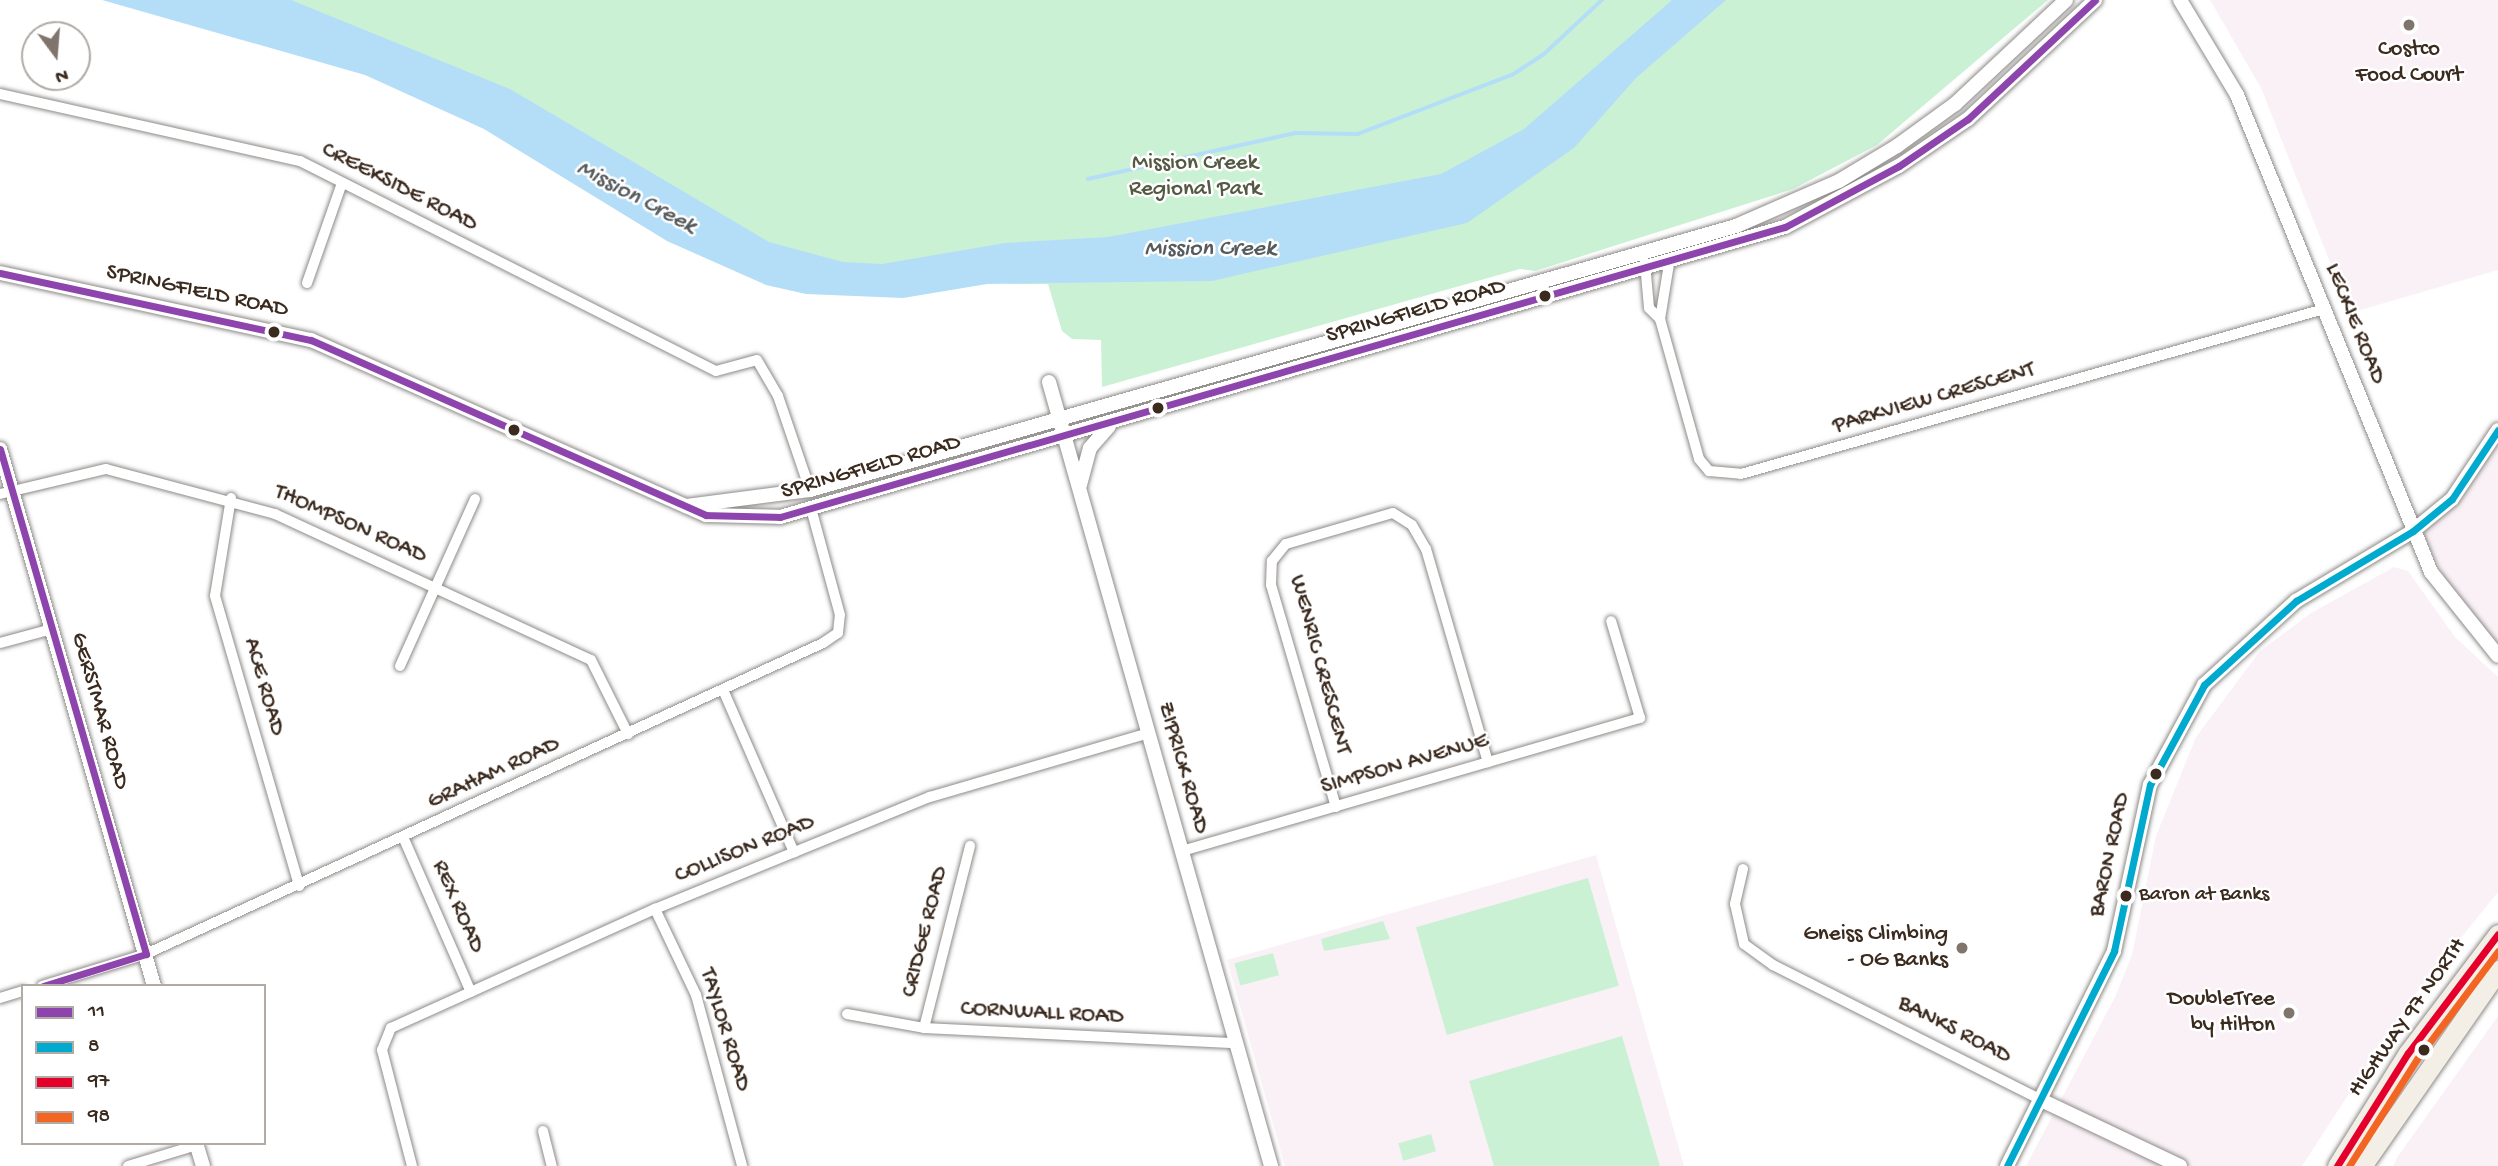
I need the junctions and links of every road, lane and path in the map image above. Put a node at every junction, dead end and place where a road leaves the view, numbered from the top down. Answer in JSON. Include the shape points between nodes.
{"nodes":[{"id":1,"x":2066,"y":0,"type":"edge"},
{"id":2,"x":2095,"y":0,"type":"edge"},
{"id":3,"x":2180,"y":0,"type":"edge"},
{"id":4,"x":0,"y":94,"type":"edge"},
{"id":5,"x":342,"y":183,"type":"junction"},
{"id":6,"x":1646,"y":251,"type":"junction"},
{"id":7,"x":1669,"y":264,"type":"junction"},
{"id":8,"x":1645,"y":271,"type":"junction"},
{"id":9,"x":0,"y":273,"type":"edge"},
{"id":10,"x":307,"y":283,"type":"dead end"},
{"id":11,"x":2323,"y":309,"type":"junction"},
{"id":12,"x":1660,"y":318,"type":"junction"},
{"id":13,"x":1049,"y":382,"type":"dead end"},
{"id":14,"x":1060,"y":418,"type":"junction"},
{"id":15,"x":1112,"y":423,"type":"junction"},
{"id":16,"x":2498,"y":430,"type":"edge"},
{"id":17,"x":1067,"y":437,"type":"junction"},
{"id":18,"x":0,"y":449,"type":"edge"},
{"id":19,"x":1080,"y":488,"type":"junction"},
{"id":20,"x":810,"y":490,"type":"junction"},
{"id":21,"x":6,"y":492,"type":"edge"},
{"id":22,"x":231,"y":498,"type":"junction"},
{"id":23,"x":475,"y":499,"type":"dead end"},
{"id":24,"x":686,"y":506,"type":"junction"},
{"id":25,"x":811,"y":508,"type":"junction"},
{"id":26,"x":2413,"y":531,"type":"junction"},
{"id":27,"x":436,"y":586,"type":"junction"},
{"id":28,"x":1611,"y":621,"type":"dead end"},
{"id":29,"x":51,"y":629,"type":"junction"},
{"id":30,"x":0,"y":643,"type":"edge"},
{"id":31,"x":2498,"y":656,"type":"edge"},
{"id":32,"x":400,"y":666,"type":"dead end"},
{"id":33,"x":724,"y":692,"type":"junction"},
{"id":34,"x":1149,"y":733,"type":"junction"},
{"id":35,"x":628,"y":734,"type":"junction"},
{"id":36,"x":1488,"y":762,"type":"junction"},
{"id":37,"x":1336,"y":807,"type":"junction"},
{"id":38,"x":404,"y":839,"type":"junction"},
{"id":39,"x":970,"y":846,"type":"dead end"},
{"id":40,"x":1182,"y":851,"type":"junction"},
{"id":41,"x":794,"y":852,"type":"junction"},
{"id":42,"x":1743,"y":869,"type":"dead end"},
{"id":43,"x":299,"y":886,"type":"junction"},
{"id":44,"x":655,"y":909,"type":"junction"},
{"id":45,"x":2498,"y":934,"type":"edge"},
{"id":46,"x":146,"y":954,"type":"junction"},
{"id":47,"x":2498,"y":971,"type":"edge"},
{"id":48,"x":48,"y":984,"type":"edge"},
{"id":49,"x":154,"y":984,"type":"edge"},
{"id":50,"x":21,"y":992,"type":"edge"},
{"id":51,"x":471,"y":992,"type":"junction"},
{"id":52,"x":0,"y":998,"type":"edge"},
{"id":53,"x":847,"y":1014,"type":"dead end"},
{"id":54,"x":924,"y":1028,"type":"junction"},
{"id":55,"x":1236,"y":1043,"type":"junction"},
{"id":56,"x":2041,"y":1100,"type":"junction"},
{"id":57,"x":543,"y":1131,"type":"dead end"},
{"id":58,"x":194,"y":1145,"type":"edge"},
{"id":59,"x":197,"y":1145,"type":"edge"},
{"id":60,"x":128,"y":1166,"type":"edge"},
{"id":61,"x":203,"y":1166,"type":"edge"},
{"id":62,"x":412,"y":1166,"type":"edge"},
{"id":63,"x":552,"y":1166,"type":"edge"},
{"id":64,"x":742,"y":1166,"type":"edge"},
{"id":65,"x":1271,"y":1166,"type":"edge"},
{"id":66,"x":2007,"y":1166,"type":"edge"},
{"id":67,"x":2180,"y":1166,"type":"edge"},
{"id":68,"x":2337,"y":1166,"type":"edge"},
{"id":69,"x":2362,"y":1166,"type":"edge"}],
"edges":[{"from":1,"to":6,"type":"main road","name":"SPRINGFIELD ROAD","via":[[1955,104],[1851,174],[1736,226]]},
{"from":2,"to":7,"type":"main road","name":"SPRINGFIELD ROAD","via":[[1968,119],[1899,166],[1785,227]]},
{"from":3,"to":11,"type":"main road","name":"LECKIE ROAD","via":[[2237,95]]},
{"from":4,"to":5,"type":"street","name":"CREEKSIDE ROAD","via":[[300,161]]},
{"from":5,"to":10,"type":"street"},
{"from":5,"to":20,"type":"street","name":"CREEKSIDE ROAD","via":[[716,371],[757,360],[778,396]]},
{"from":6,"to":8,"type":"street","name":"PARKVIEW CRESCENT"},
{"from":6,"to":14,"type":"main road","name":"SPRINGFIELD ROAD"},
{"from":7,"to":8,"type":"main road","name":"SPRINGFIELD ROAD"},
{"from":7,"to":12,"type":"street","name":"PARKVIEW CRESCENT"},
{"from":8,"to":12,"type":"street","name":"PARKVIEW CRESCENT","via":[[1649,308]]},
{"from":8,"to":15,"type":"main road","name":"SPRINGFIELD ROAD"},
{"from":9,"to":24,"type":"main road","name":"SPRINGFIELD ROAD","via":[[311,340],[591,470]]},
{"from":11,"to":12,"type":"street","name":"PARKVIEW CRESCENT","via":[[1741,474],[1709,471],[1699,459]]},
{"from":11,"to":26,"type":"main road","name":"LECKIE ROAD"},
{"from":13,"to":14,"type":"main road","name":"ZIPRICK ROAD"},
{"from":14,"to":17,"type":"main road","name":"ZIPRICK ROAD"},
{"from":14,"to":20,"type":"main road","name":"SPRINGFIELD ROAD"},
{"from":15,"to":17,"type":"main road","name":"SPRINGFIELD ROAD"},
{"from":15,"to":19,"type":"main road","via":[[1090,448]]},
{"from":16,"to":26,"type":"main road","name":"BARON ROAD","via":[[2452,499]]},
{"from":17,"to":19,"type":"main road","name":"ZIPRICK ROAD"},
{"from":17,"to":25,"type":"main road","name":"SPRINGFIELD ROAD"},
{"from":18,"to":21,"type":"main road","name":"GERSTMAR ROAD"},
{"from":19,"to":34,"type":"main road","name":"ZIPRICK ROAD"},
{"from":20,"to":24,"type":"main road","name":"SPRINGFIELD ROAD"},
{"from":21,"to":22,"type":"street","name":"THOMPSON ROAD","via":[[106,469]]},
{"from":21,"to":29,"type":"main road","name":"GERSTMAR ROAD"},
{"from":22,"to":27,"type":"street","name":"THOMPSON ROAD"},
{"from":22,"to":43,"type":"street","name":"ACE ROAD","via":[[215,596]]},
{"from":23,"to":27,"type":"street"},
{"from":24,"to":25,"type":"main road","name":"SPRINGFIELD ROAD","via":[[740,519]]},
{"from":25,"to":33,"type":"street","name":"GRAHAM ROAD","via":[[840,615],[838,633]]},
{"from":26,"to":31,"type":"main road","name":"LECKIE ROAD","via":[[2454,607]]},
{"from":26,"to":56,"type":"main road","name":"BARON ROAD","via":[[2296,601],[2204,685],[2150,785],[2114,951]]},
{"from":27,"to":32,"type":"street"},
{"from":27,"to":35,"type":"street","name":"THOMPSON ROAD","via":[[591,660]]},
{"from":28,"to":36,"type":"street","name":"SIMPSON AVENUE","via":[[1640,719]]},
{"from":29,"to":30,"type":"street"},
{"from":29,"to":46,"type":"main road","name":"GERSTMAR ROAD"},
{"from":33,"to":35,"type":"street","name":"GRAHAM ROAD"},
{"from":33,"to":41,"type":"street"},
{"from":34,"to":40,"type":"main road","name":"ZIPRICK ROAD"},
{"from":34,"to":41,"type":"street","name":"COLLISON ROAD","via":[[930,797]]},
{"from":35,"to":38,"type":"street","name":"GRAHAM ROAD"},
{"from":36,"to":37,"type":"street","name":"SIMPSON AVENUE"},
{"from":36,"to":37,"type":"street","name":"WENRIC CRESCENT","via":[[1426,549],[1412,525],[1393,513],[1286,544],[1272,561],[1272,584]]},
{"from":37,"to":40,"type":"street","name":"SIMPSON AVENUE"},
{"from":38,"to":43,"type":"street","name":"GRAHAM ROAD"},
{"from":38,"to":51,"type":"street","name":"REX ROAD"},
{"from":39,"to":54,"type":"street","name":"CRIDGE ROAD"},
{"from":40,"to":55,"type":"main road","name":"ZIPRICK ROAD"},
{"from":41,"to":44,"type":"street","name":"COLLISON ROAD"},
{"from":42,"to":56,"type":"street","name":"BANKS ROAD","via":[[1735,904],[1744,944],[1773,965]]},
{"from":43,"to":46,"type":"street","name":"GRAHAM ROAD"},
{"from":44,"to":51,"type":"street","name":"COLLISON ROAD"},
{"from":44,"to":64,"type":"street","name":"TAYLOR ROAD","via":[[696,995]]},
{"from":45,"to":68,"type":"highway","name":"HIGHWAY 97 NORTH","via":[[2408,1053]]},
{"from":46,"to":48,"type":"street","name":"GRAHAM ROAD"},
{"from":46,"to":49,"type":"main road","name":"GERSTMAR ROAD"},
{"from":47,"to":69,"type":"highway","name":"HIGHWAY 97 NORTH"},
{"from":50,"to":52,"type":"street"},
{"from":51,"to":62,"type":"street","name":"COLLISON ROAD","via":[[391,1028],[382,1049]]},
{"from":53,"to":54,"type":"street","name":"CORNWALL ROAD"},
{"from":54,"to":55,"type":"street","name":"CORNWALL ROAD"},
{"from":55,"to":65,"type":"main road","name":"ZIPRICK ROAD"},
{"from":56,"to":66,"type":"main road","name":"BARON ROAD"},
{"from":56,"to":67,"type":"main road","name":"BANKS ROAD"},
{"from":57,"to":63,"type":"street"},
{"from":58,"to":60,"type":"street"},
{"from":59,"to":61,"type":"main road"}]}
